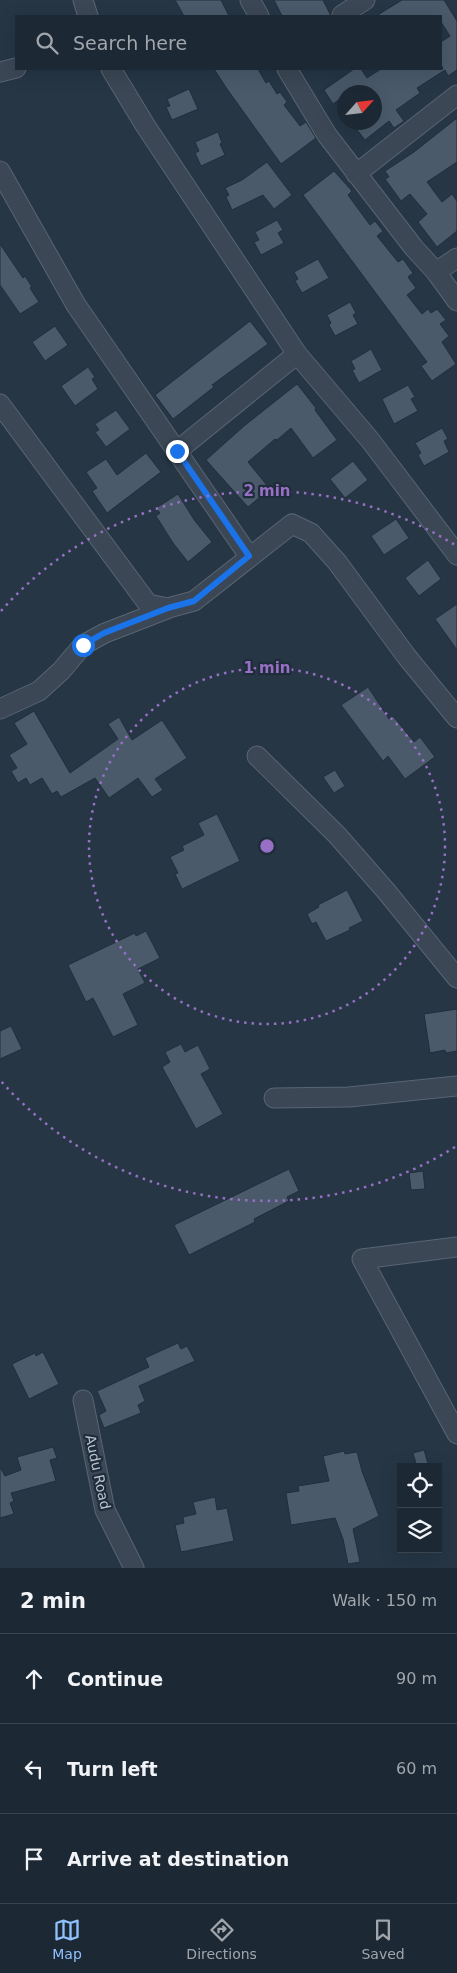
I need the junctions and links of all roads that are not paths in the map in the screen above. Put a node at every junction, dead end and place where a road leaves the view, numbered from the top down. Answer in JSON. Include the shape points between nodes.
{"nodes":[{"id":1,"x":83,"y":0,"type":"edge"},
{"id":2,"x":250,"y":0,"type":"edge"},
{"id":3,"x":365,"y":0,"type":"edge"},
{"id":4,"x":88,"y":15,"type":"edge"},
{"id":5,"x":258,"y":15,"type":"edge"},
{"id":6,"x":342,"y":15,"type":"edge"},
{"id":7,"x":15,"y":68,"type":"edge"},
{"id":8,"x":112,"y":70,"type":"edge"},
{"id":9,"x":289,"y":70,"type":"edge"},
{"id":10,"x":0,"y":72,"type":"edge"},
{"id":11,"x":457,"y":95,"type":"edge"},
{"id":12,"x":0,"y":171,"type":"edge"},
{"id":13,"x":356,"y":174,"type":"junction"},
{"id":14,"x":457,"y":258,"type":"edge"},
{"id":15,"x":436,"y":272,"type":"junction"},
{"id":16,"x":457,"y":300,"type":"edge"},
{"id":17,"x":297,"y":354,"type":"junction"},
{"id":18,"x":0,"y":404,"type":"edge"},
{"id":19,"x":177,"y":451,"type":"junction"},
{"id":20,"x":457,"y":555,"type":"edge"},
{"id":21,"x":249,"y":556,"type":"junction"},
{"id":22,"x":168,"y":608,"type":"junction"},
{"id":23,"x":0,"y":709,"type":"edge"},
{"id":24,"x":457,"y":718,"type":"edge"},
{"id":25,"x":257,"y":756,"type":"dead end"},
{"id":26,"x":457,"y":978,"type":"edge"},
{"id":27,"x":457,"y":1086,"type":"edge"},
{"id":28,"x":274,"y":1098,"type":"dead end"},
{"id":29,"x":457,"y":1247,"type":"edge"},
{"id":30,"x":83,"y":1400,"type":"dead end"},
{"id":31,"x":457,"y":1434,"type":"edge"},
{"id":32,"x":134,"y":1568,"type":"edge"}],
"edges":[{"from":1,"to":4,"type":"street"},
{"from":2,"to":5,"type":"street"},
{"from":3,"to":6,"type":"street"},
{"from":7,"to":10,"type":"street"},
{"from":8,"to":17,"type":"street"},
{"from":9,"to":13,"type":"street","via":[[327,135]]},
{"from":11,"to":13,"type":"street"},
{"from":12,"to":19,"type":"street","via":[[76,305]]},
{"from":13,"to":15,"type":"street"},
{"from":14,"to":15,"type":"street"},
{"from":15,"to":16,"type":"street"},
{"from":17,"to":19,"type":"street"},
{"from":17,"to":20,"type":"street","via":[[370,440]]},
{"from":18,"to":22,"type":"street","via":[[148,604]]},
{"from":19,"to":21,"type":"street"},
{"from":21,"to":22,"type":"street","via":[[194,601]]},
{"from":21,"to":24,"type":"street","via":[[292,524],[311,533]]},
{"from":22,"to":23,"type":"street","via":[[104,633],[83,645],[39,691]]},
{"from":25,"to":26,"type":"street","via":[[337,835]]},
{"from":27,"to":28,"type":"street","via":[[349,1097]]},
{"from":29,"to":31,"type":"street","via":[[362,1259]]},
{"from":30,"to":32,"type":"street","name":"Audu Road","via":[[105,1510]]}]}
